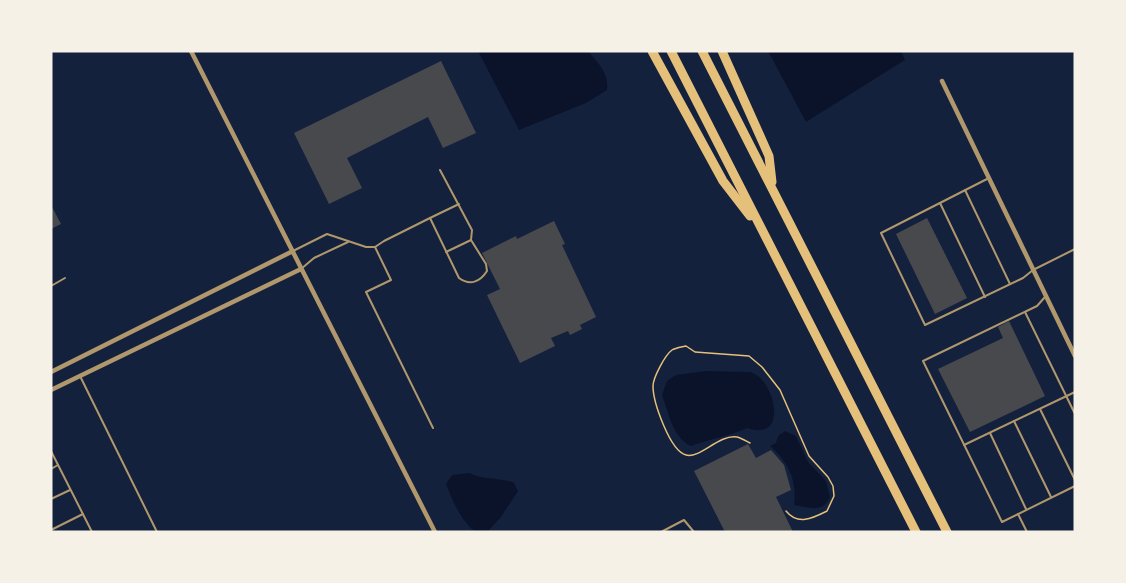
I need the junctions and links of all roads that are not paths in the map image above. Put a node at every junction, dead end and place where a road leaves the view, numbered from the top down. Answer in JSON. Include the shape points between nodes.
{"nodes":[{"id":1,"x":191,"y":51,"type":"edge"},
{"id":2,"x":652,"y":51,"type":"edge"},
{"id":3,"x":671,"y":51,"type":"edge"},
{"id":4,"x":702,"y":51,"type":"edge"},
{"id":5,"x":722,"y":51,"type":"edge"},
{"id":6,"x":942,"y":81,"type":"dead end"},
{"id":7,"x":440,"y":170,"type":"dead end"},
{"id":8,"x":989,"y":178,"type":"junction"},
{"id":9,"x":965,"y":190,"type":"junction"},
{"id":10,"x":773,"y":191,"type":"junction"},
{"id":11,"x":940,"y":203,"type":"junction"},
{"id":12,"x":459,"y":204,"type":"junction"},
{"id":13,"x":430,"y":218,"type":"junction"},
{"id":14,"x":764,"y":234,"type":"junction"},
{"id":15,"x":471,"y":240,"type":"junction"},
{"id":16,"x":348,"y":241,"type":"junction"},
{"id":17,"x":375,"y":247,"type":"junction"},
{"id":18,"x":1075,"y":249,"type":"edge"},
{"id":19,"x":292,"y":251,"type":"junction"},
{"id":20,"x":446,"y":252,"type":"junction"},
{"id":21,"x":301,"y":269,"type":"junction"},
{"id":22,"x":1033,"y":270,"type":"junction"},
{"id":23,"x":65,"y":278,"type":"dead end"},
{"id":24,"x":1011,"y":284,"type":"junction"},
{"id":25,"x":51,"y":285,"type":"edge"},
{"id":26,"x":1046,"y":296,"type":"junction"},
{"id":27,"x":985,"y":297,"type":"junction"},
{"id":28,"x":1025,"y":312,"type":"junction"},
{"id":29,"x":1075,"y":356,"type":"edge"},
{"id":30,"x":51,"y":372,"type":"edge"},
{"id":31,"x":80,"y":376,"type":"junction"},
{"id":32,"x":51,"y":390,"type":"edge"},
{"id":33,"x":1075,"y":392,"type":"edge"},
{"id":34,"x":1066,"y":396,"type":"junction"},
{"id":35,"x":1040,"y":409,"type":"junction"},
{"id":36,"x":1075,"y":414,"type":"edge"},
{"id":37,"x":1014,"y":421,"type":"junction"},
{"id":38,"x":432,"y":428,"type":"dead end"},
{"id":39,"x":990,"y":433,"type":"junction"},
{"id":40,"x":964,"y":445,"type":"junction"},
{"id":41,"x":51,"y":451,"type":"edge"},
{"id":42,"x":58,"y":465,"type":"junction"},
{"id":43,"x":51,"y":469,"type":"edge"},
{"id":44,"x":1075,"y":480,"type":"edge"},
{"id":45,"x":1075,"y":486,"type":"edge"},
{"id":46,"x":71,"y":490,"type":"junction"},
{"id":47,"x":1051,"y":498,"type":"junction"},
{"id":48,"x":51,"y":500,"type":"edge"},
{"id":49,"x":1027,"y":510,"type":"junction"},
{"id":50,"x":83,"y":514,"type":"junction"},
{"id":51,"x":1018,"y":514,"type":"junction"},
{"id":52,"x":51,"y":530,"type":"edge"},
{"id":53,"x":93,"y":532,"type":"edge"},
{"id":54,"x":157,"y":532,"type":"edge"},
{"id":55,"x":435,"y":532,"type":"edge"},
{"id":56,"x":661,"y":532,"type":"edge"},
{"id":57,"x":694,"y":532,"type":"edge"},
{"id":58,"x":916,"y":532,"type":"edge"},
{"id":59,"x":947,"y":532,"type":"edge"},
{"id":60,"x":1027,"y":532,"type":"edge"}],
"edges":[{"from":1,"to":19,"type":"street"},
{"from":2,"to":14,"type":"highway","via":[[723,181]]},
{"from":3,"to":14,"type":"highway"},
{"from":4,"to":10,"type":"highway"},
{"from":5,"to":10,"type":"highway","via":[[769,156]]},
{"from":6,"to":8,"type":"street"},
{"from":7,"to":12,"type":"lane"},
{"from":8,"to":9,"type":"lane"},
{"from":8,"to":22,"type":"street"},
{"from":9,"to":11,"type":"lane"},
{"from":9,"to":24,"type":"lane"},
{"from":10,"to":59,"type":"highway"},
{"from":11,"to":27,"type":"lane"},
{"from":11,"to":27,"type":"lane","via":[[881,233],[925,325]]},
{"from":12,"to":13,"type":"lane"},
{"from":12,"to":15,"type":"lane","via":[[472,230]]},
{"from":13,"to":17,"type":"lane"},
{"from":13,"to":20,"type":"lane"},
{"from":14,"to":58,"type":"highway"},
{"from":15,"to":20,"type":"lane"},
{"from":15,"to":20,"type":"lane","via":[[486,264],[487,271],[477,281],[459,278]]},
{"from":16,"to":17,"type":"lane"},
{"from":16,"to":19,"type":"lane","via":[[327,234]]},
{"from":16,"to":21,"type":"lane"},
{"from":17,"to":38,"type":"lane","via":[[391,280],[366,292]]},
{"from":18,"to":22,"type":"lane"},
{"from":19,"to":21,"type":"street"},
{"from":19,"to":30,"type":"street"},
{"from":21,"to":31,"type":"street"},
{"from":21,"to":55,"type":"street"},
{"from":22,"to":24,"type":"lane"},
{"from":22,"to":26,"type":"street"},
{"from":23,"to":25,"type":"lane"},
{"from":24,"to":27,"type":"lane"},
{"from":26,"to":28,"type":"lane"},
{"from":26,"to":29,"type":"street"},
{"from":28,"to":34,"type":"lane"},
{"from":28,"to":40,"type":"lane","via":[[923,361]]},
{"from":31,"to":32,"type":"street"},
{"from":31,"to":54,"type":"lane"},
{"from":33,"to":34,"type":"lane"},
{"from":34,"to":35,"type":"lane"},
{"from":34,"to":36,"type":"lane"},
{"from":35,"to":37,"type":"lane"},
{"from":35,"to":44,"type":"lane"},
{"from":37,"to":39,"type":"lane"},
{"from":37,"to":47,"type":"lane"},
{"from":39,"to":40,"type":"lane"},
{"from":39,"to":49,"type":"lane"},
{"from":40,"to":51,"type":"lane","via":[[1002,522]]},
{"from":41,"to":42,"type":"lane"},
{"from":42,"to":43,"type":"lane"},
{"from":42,"to":46,"type":"lane"},
{"from":45,"to":47,"type":"lane"},
{"from":46,"to":48,"type":"lane"},
{"from":46,"to":50,"type":"lane"},
{"from":47,"to":49,"type":"lane"},
{"from":49,"to":51,"type":"lane"},
{"from":50,"to":52,"type":"lane"},
{"from":50,"to":53,"type":"lane"},
{"from":51,"to":60,"type":"lane"},
{"from":56,"to":57,"type":"lane","via":[[684,520]]}]}
